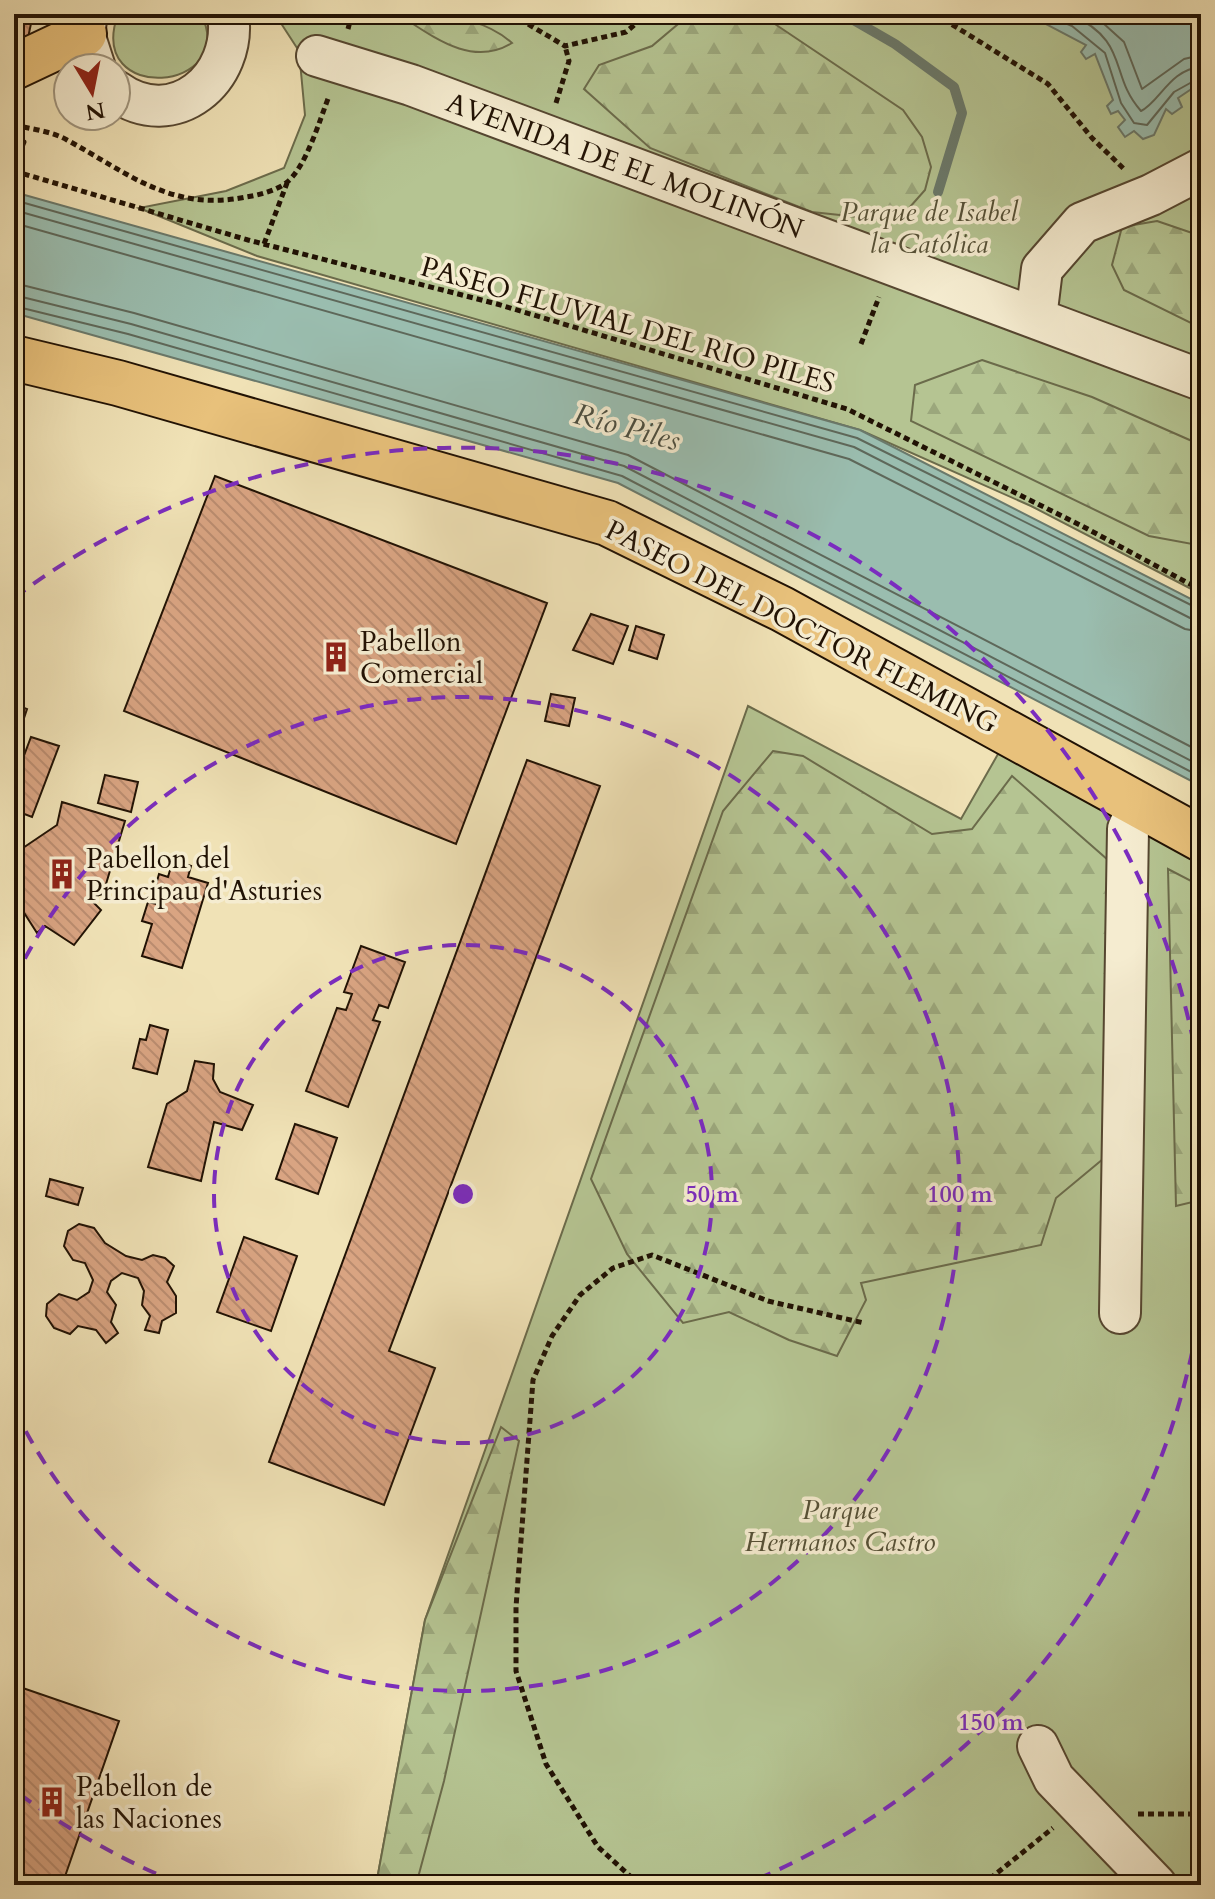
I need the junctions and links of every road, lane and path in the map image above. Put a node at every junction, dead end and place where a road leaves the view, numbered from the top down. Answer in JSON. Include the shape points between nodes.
{"nodes":[{"id":1,"x":228,"y":14,"type":"edge"},
{"id":2,"x":511,"y":14,"type":"edge"},
{"id":3,"x":647,"y":14,"type":"edge"},
{"id":4,"x":935,"y":14,"type":"edge"},
{"id":5,"x":89,"y":39,"type":"edge"},
{"id":6,"x":565,"y":46,"type":"junction"},
{"id":7,"x":328,"y":60,"type":"joint"},
{"id":8,"x":14,"y":67,"type":"edge"},
{"id":9,"x":132,"y":99,"type":"edge"},
{"id":10,"x":14,"y":125,"type":"edge"},
{"id":11,"x":543,"y":134,"type":"junction"},
{"id":12,"x":14,"y":140,"type":"edge"},
{"id":13,"x":14,"y":153,"type":"edge"},
{"id":14,"x":1201,"y":169,"type":"edge"},
{"id":15,"x":14,"y":171,"type":"edge"},
{"id":16,"x":288,"y":182,"type":"junction"},
{"id":17,"x":1151,"y":195,"type":"junction"},
{"id":18,"x":264,"y":244,"type":"junction"},
{"id":19,"x":892,"y":264,"type":"junction"},
{"id":20,"x":1036,"y":318,"type":"junction"},
{"id":21,"x":861,"y":344,"type":"dead end"},
{"id":22,"x":14,"y":358,"type":"edge"},
{"id":23,"x":1201,"y":380,"type":"edge"},
{"id":24,"x":1201,"y":590,"type":"edge"},
{"id":25,"x":1138,"y":806,"type":"junction"},
{"id":26,"x":1201,"y":839,"type":"edge"},
{"id":27,"x":1120,"y":1313,"type":"dead end"},
{"id":28,"x":864,"y":1323,"type":"dead end"},
{"id":29,"x":1038,"y":1746,"type":"dead end"},
{"id":30,"x":1084,"y":1811,"type":"junction"},
{"id":31,"x":1201,"y":1814,"type":"edge"},
{"id":32,"x":640,"y":1885,"type":"edge"},
{"id":33,"x":982,"y":1885,"type":"edge"},
{"id":34,"x":1156,"y":1885,"type":"edge"}],
"edges":[{"from":1,"to":9,"type":"street","via":[[229,48],[222,66],[196,94],[160,105]]},
{"from":2,"to":6,"type":"path"},
{"from":3,"to":6,"type":"path","via":[[626,32]]},
{"from":4,"to":17,"type":"path","via":[[1048,84],[1092,138]]},
{"from":5,"to":8,"type":"main road"},
{"from":6,"to":11,"type":"path","via":[[569,61],[564,84]]},
{"from":7,"to":11,"type":"street","name":"AVENIDA DE EL MOLINÓN"},
{"from":7,"to":16,"type":"path","via":[[307,153]]},
{"from":10,"to":16,"type":"path","via":[[64,138],[138,182],[175,197],[219,203]]},
{"from":11,"to":19,"type":"street","name":"AVENIDA DE EL MOLINÓN"},
{"from":12,"to":13,"type":"path","via":[[24,142],[19,154]]},
{"from":14,"to":17,"type":"street"},
{"from":15,"to":18,"type":"path","name":"PASEO FLUVIAL DEL RIO PILES"},
{"from":16,"to":18,"type":"path"},
{"from":17,"to":20,"type":"street","via":[[1082,223],[1042,269]]},
{"from":18,"to":24,"type":"path","name":"PASEO FLUVIAL DEL RIO PILES","via":[[497,304],[847,409]]},
{"from":19,"to":20,"type":"street","name":"AVENIDA DE EL MOLINÓN"},
{"from":19,"to":21,"type":"path"},
{"from":20,"to":23,"type":"street","name":"AVENIDA DE EL MOLINÓN"},
{"from":22,"to":25,"type":"main road","name":"PASEO DEL DOCTOR FLEMING","via":[[607,523],[782,609]]},
{"from":25,"to":26,"type":"main road","name":"PASEO DEL DOCTOR FLEMING"},
{"from":25,"to":27,"type":"street","via":[[1128,829]]},
{"from":28,"to":32,"type":"path","via":[[768,1301],[652,1255],[613,1268],[580,1295],[552,1336],[533,1380],[516,1671],[546,1764],[598,1847]]},
{"from":29,"to":30,"type":"street","via":[[1054,1779]]},
{"from":30,"to":31,"type":"path"},
{"from":30,"to":33,"type":"path","via":[[1066,1819]]},
{"from":30,"to":34,"type":"street"}]}
